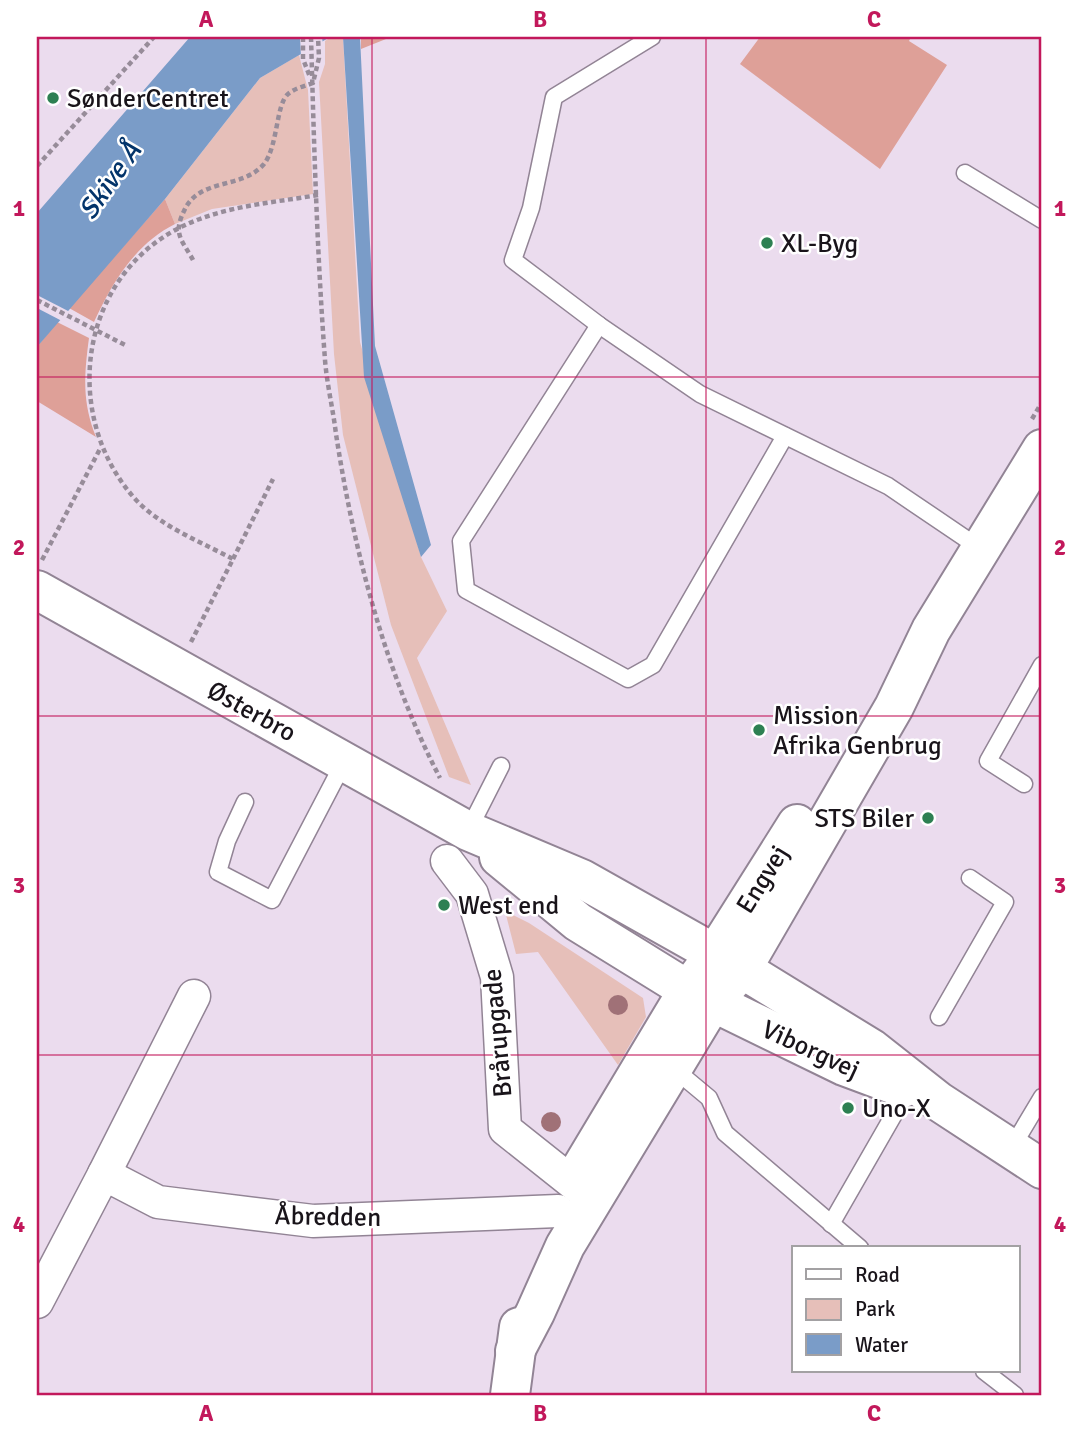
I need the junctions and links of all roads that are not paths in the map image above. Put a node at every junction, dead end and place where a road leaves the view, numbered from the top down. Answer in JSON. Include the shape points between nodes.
{"nodes":[{"id":1,"x":652,"y":37,"type":"edge"},
{"id":2,"x":965,"y":173,"type":"dead end"},
{"id":3,"x":1042,"y":220,"type":"edge"},
{"id":4,"x":599,"y":325,"type":"junction"},
{"id":5,"x":786,"y":436,"type":"junction"},
{"id":6,"x":1042,"y":449,"type":"edge"},
{"id":7,"x":981,"y":550,"type":"junction"},
{"id":8,"x":37,"y":590,"type":"edge"},
{"id":9,"x":1042,"y":665,"type":"edge"},
{"id":10,"x":344,"y":762,"type":"junction"},
{"id":11,"x":501,"y":766,"type":"dead end"},
{"id":12,"x":1024,"y":784,"type":"dead end"},
{"id":13,"x":245,"y":802,"type":"dead end"},
{"id":14,"x":457,"y":846,"type":"junction"},
{"id":15,"x":970,"y":878,"type":"dead end"},
{"id":16,"x":729,"y":961,"type":"junction"},
{"id":17,"x":194,"y":996,"type":"dead end"},
{"id":18,"x":700,"y":996,"type":"junction"},
{"id":19,"x":939,"y":1017,"type":"dead end"},
{"id":20,"x":673,"y":1068,"type":"junction"},
{"id":21,"x":923,"y":1096,"type":"junction"},
{"id":22,"x":1042,"y":1097,"type":"edge"},
{"id":23,"x":1027,"y":1159,"type":"edge"},
{"id":24,"x":104,"y":1174,"type":"junction"},
{"id":25,"x":574,"y":1198,"type":"junction"},
{"id":26,"x":831,"y":1224,"type":"junction"},
{"id":27,"x":858,"y":1246,"type":"edge"},
{"id":28,"x":37,"y":1302,"type":"edge"},
{"id":29,"x":985,"y":1372,"type":"edge"},
{"id":30,"x":510,"y":1395,"type":"edge"},
{"id":31,"x":1015,"y":1395,"type":"edge"}],
"edges":[{"from":1,"to":4,"type":"lane","via":[[554,97],[531,208],[513,260]]},
{"from":2,"to":3,"type":"lane"},
{"from":4,"to":5,"type":"lane","via":[[700,394]]},
{"from":4,"to":5,"type":"lane","via":[[461,541],[466,590],[628,679],[653,665]]},
{"from":5,"to":7,"type":"lane","via":[[888,486]]},
{"from":6,"to":7,"type":"street","name":"Engvej"},
{"from":7,"to":16,"type":"street","name":"Engvej","via":[[932,630],[894,707]]},
{"from":8,"to":10,"type":"street","name":"Østerbro"},
{"from":9,"to":12,"type":"lane","via":[[988,761]]},
{"from":10,"to":13,"type":"lane","via":[[272,900],[218,872]]},
{"from":10,"to":14,"type":"street","name":"Østerbro"},
{"from":11,"to":14,"type":"lane"},
{"from":14,"to":16,"type":"street","name":"Østerbro","via":[[582,879]]},
{"from":14,"to":18,"type":"street","name":"Østerbro"},
{"from":14,"to":25,"type":"street","name":"Brårupgade","via":[[497,977],[505,1129]]},
{"from":15,"to":19,"type":"lane","via":[[1005,902]]},
{"from":16,"to":18,"type":"street","name":"Engvej"},
{"from":16,"to":21,"type":"street","name":"Viborgvej","via":[[872,1049]]},
{"from":17,"to":24,"type":"street"},
{"from":18,"to":20,"type":"street"},
{"from":18,"to":21,"type":"street","name":"Viborgvej","via":[[845,1066]]},
{"from":18,"to":25,"type":"street"},
{"from":20,"to":25,"type":"street"},
{"from":20,"to":26,"type":"lane","via":[[709,1098],[725,1133]]},
{"from":21,"to":23,"type":"street","name":"Viborgvej"},
{"from":21,"to":26,"type":"lane"},
{"from":22,"to":23,"type":"lane"},
{"from":24,"to":25,"type":"street","name":"Åbredden","via":[[158,1202],[313,1221]]},
{"from":24,"to":28,"type":"street"},
{"from":25,"to":30,"type":"street","via":[[547,1234],[523,1304]]},
{"from":26,"to":27,"type":"lane"},
{"from":29,"to":31,"type":"lane"}]}
